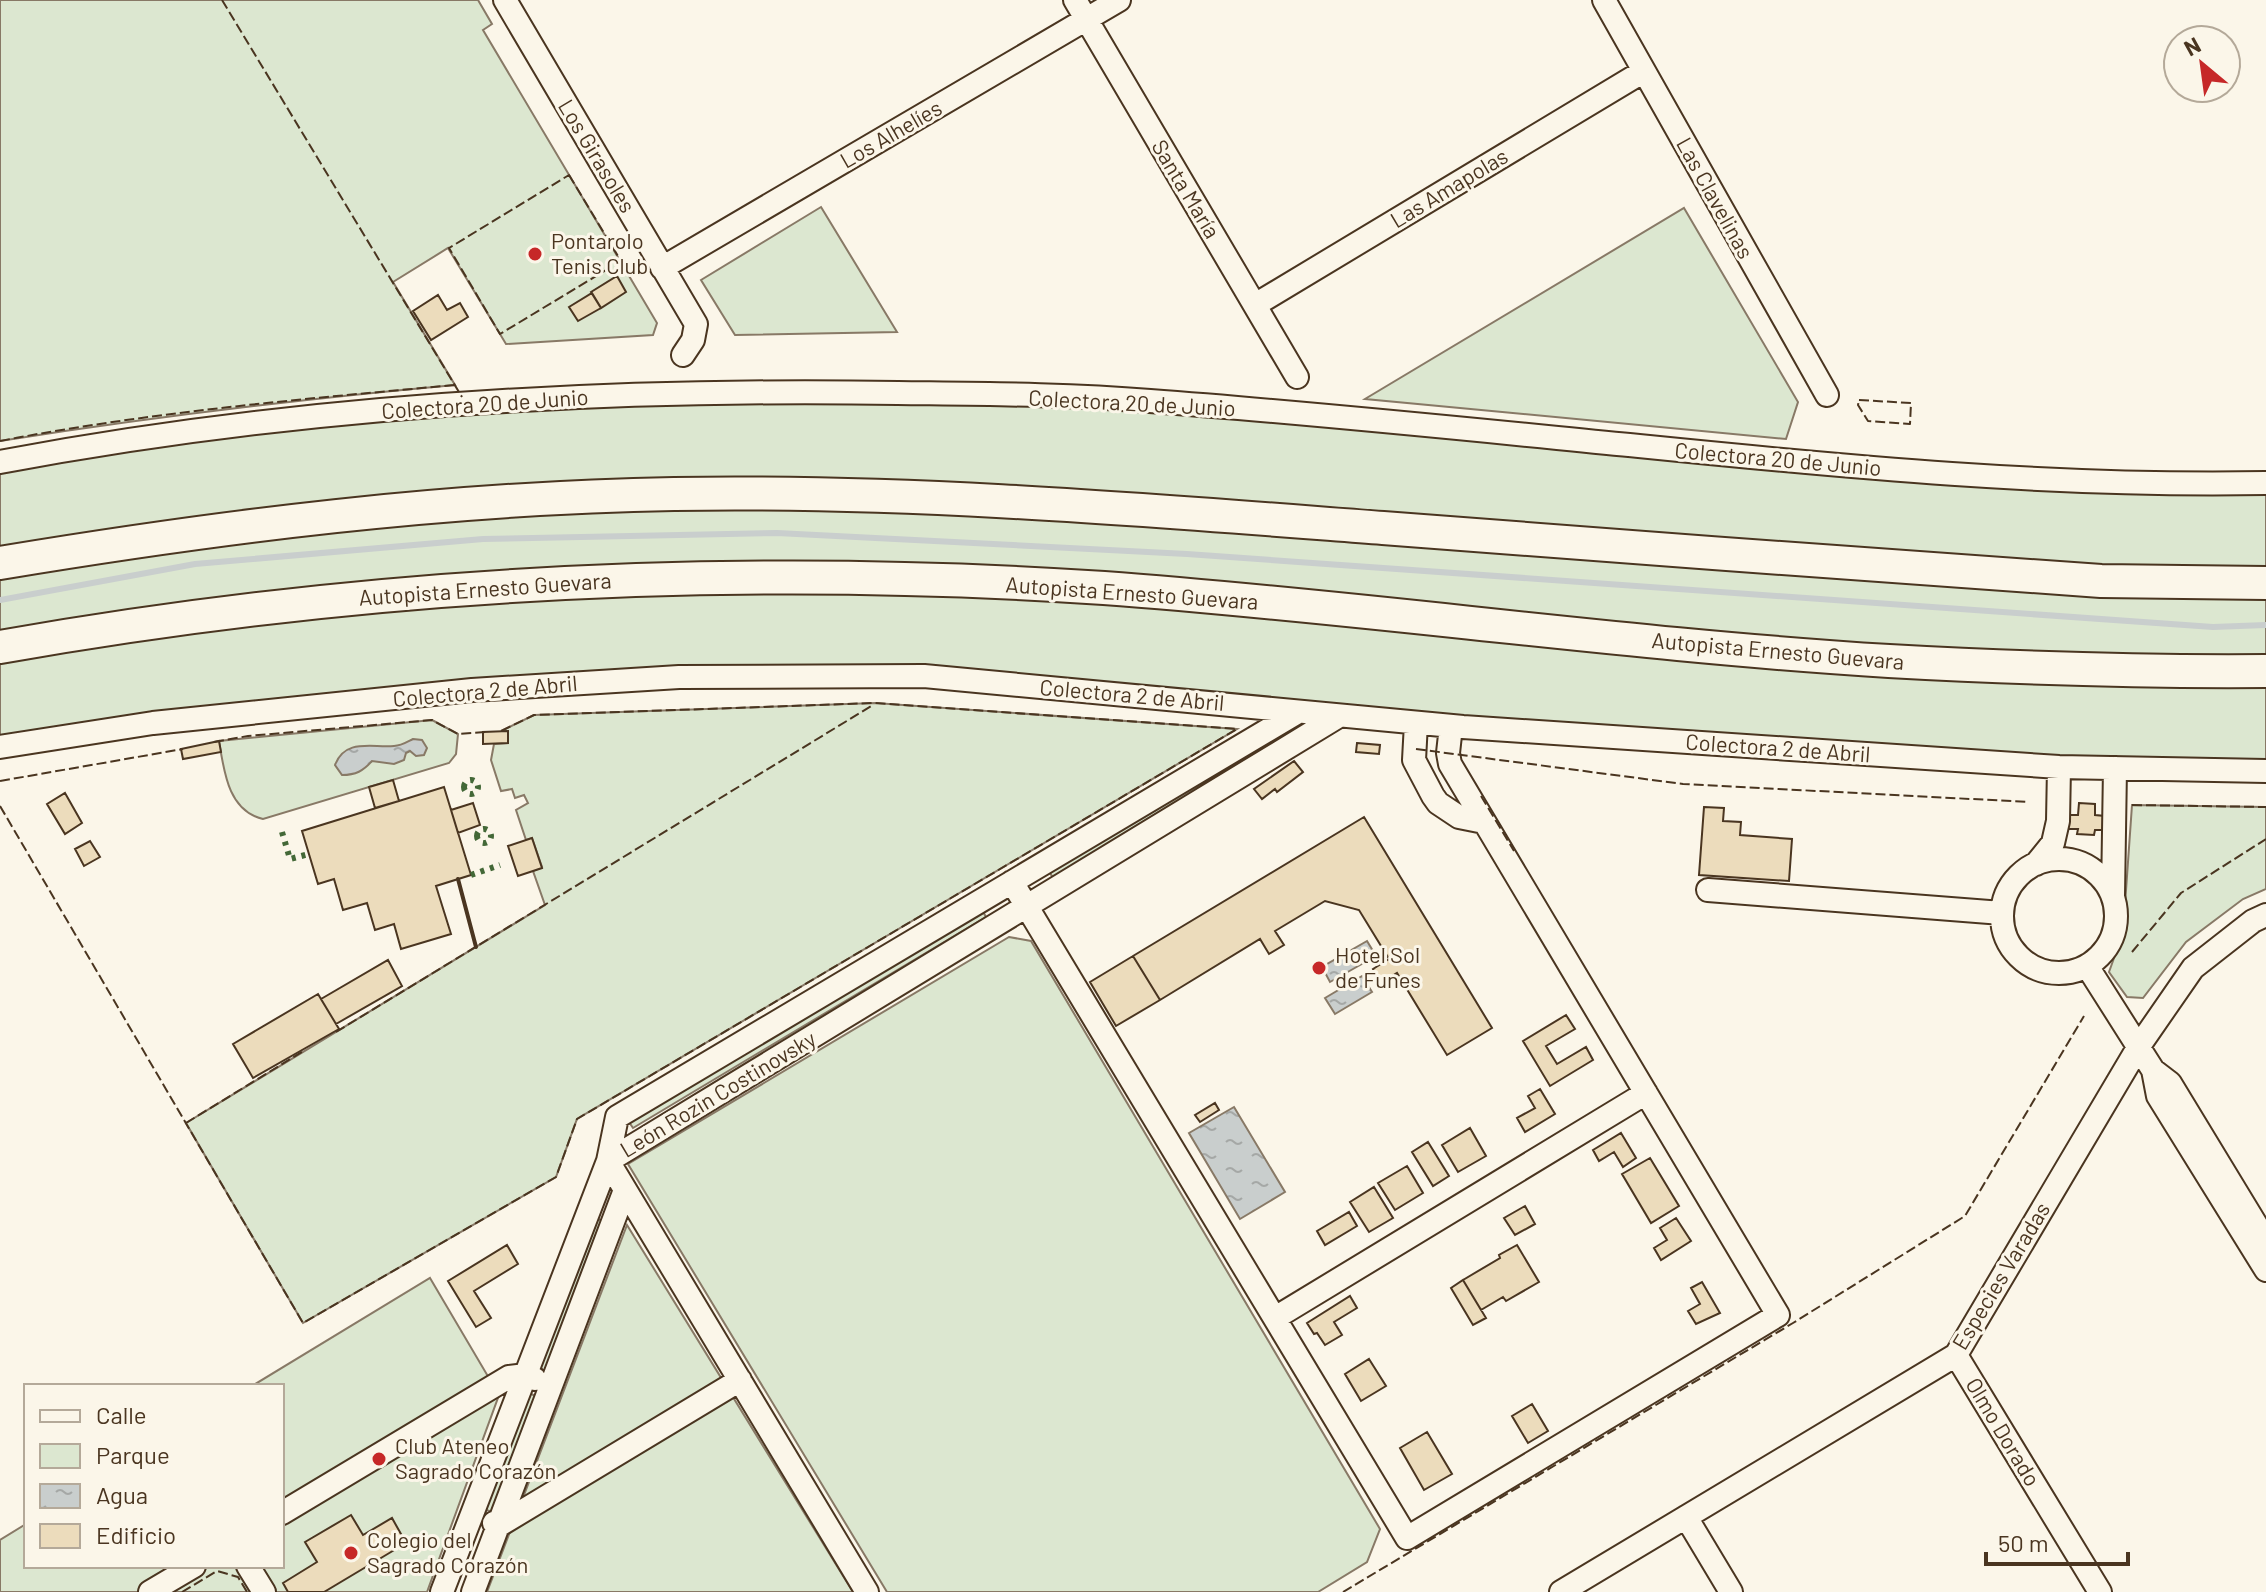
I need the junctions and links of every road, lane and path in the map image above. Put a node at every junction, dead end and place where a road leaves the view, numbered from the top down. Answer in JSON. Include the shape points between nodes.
{"nodes":[{"id":1,"x":505,"y":0,"type":"edge"},
{"id":2,"x":1075,"y":0,"type":"edge"},
{"id":3,"x":1119,"y":0,"type":"edge"},
{"id":4,"x":1604,"y":0,"type":"edge"},
{"id":5,"x":1086,"y":20,"type":"junction"},
{"id":6,"x":1644,"y":71,"type":"junction"},
{"id":7,"x":662,"y":268,"type":"junction"},
{"id":8,"x":1255,"y":305,"type":"junction"},
{"id":9,"x":683,"y":355,"type":"dead end"},
{"id":10,"x":1297,"y":377,"type":"dead end"},
{"id":11,"x":1827,"y":395,"type":"dead end"},
{"id":12,"x":0,"y":462,"type":"edge"},
{"id":13,"x":2266,"y":483,"type":"edge"},
{"id":14,"x":0,"y":563,"type":"edge"},
{"id":15,"x":2266,"y":583,"type":"edge"},
{"id":16,"x":0,"y":647,"type":"edge"},
{"id":17,"x":2266,"y":671,"type":"edge"},
{"id":18,"x":1298,"y":712,"type":"junction"},
{"id":19,"x":1339,"y":716,"type":"junction"},
{"id":20,"x":1416,"y":723,"type":"junction"},
{"id":21,"x":1451,"y":726,"type":"junction"},
{"id":22,"x":0,"y":747,"type":"edge"},
{"id":23,"x":2059,"y":767,"type":"junction"},
{"id":24,"x":2115,"y":768,"type":"junction"},
{"id":25,"x":2266,"y":771,"type":"edge"},
{"id":26,"x":1484,"y":822,"type":"junction"},
{"id":27,"x":2036,"y":864,"type":"junction"},
{"id":28,"x":1012,"y":882,"type":"junction"},
{"id":29,"x":1708,"y":890,"type":"dead end"},
{"id":30,"x":2113,"y":896,"type":"junction"},
{"id":31,"x":1027,"y":906,"type":"junction"},
{"id":32,"x":2002,"y":913,"type":"junction"},
{"id":33,"x":2266,"y":915,"type":"edge"},
{"id":34,"x":2087,"y":966,"type":"junction"},
{"id":35,"x":2139,"y":1046,"type":"junction"},
{"id":36,"x":2153,"y":1070,"type":"junction"},
{"id":37,"x":1646,"y":1093,"type":"junction"},
{"id":38,"x":608,"y":1161,"type":"junction"},
{"id":39,"x":625,"y":1190,"type":"junction"},
{"id":40,"x":2266,"y":1241,"type":"edge"},
{"id":41,"x":2266,"y":1270,"type":"edge"},
{"id":42,"x":1275,"y":1318,"type":"junction"},
{"id":43,"x":1956,"y":1355,"type":"junction"},
{"id":44,"x":526,"y":1375,"type":"junction"},
{"id":45,"x":740,"y":1380,"type":"junction"},
{"id":46,"x":551,"y":1386,"type":"junction"},
{"id":47,"x":284,"y":1512,"type":"edge"},
{"id":48,"x":473,"y":1513,"type":"junction"},
{"id":49,"x":1686,"y":1517,"type":"junction"},
{"id":50,"x":498,"y":1526,"type":"junction"},
{"id":51,"x":191,"y":1568,"type":"edge"},
{"id":52,"x":249,"y":1568,"type":"edge"},
{"id":53,"x":861,"y":1590,"type":"edge"},
{"id":54,"x":150,"y":1592,"type":"edge"},
{"id":55,"x":264,"y":1592,"type":"edge"},
{"id":56,"x":442,"y":1592,"type":"edge"},
{"id":57,"x":473,"y":1592,"type":"edge"},
{"id":58,"x":1561,"y":1592,"type":"edge"},
{"id":59,"x":1731,"y":1592,"type":"edge"},
{"id":60,"x":2100,"y":1592,"type":"edge"}],
"edges":[{"from":1,"to":7,"type":"street","name":"Los Girasoles"},
{"from":2,"to":5,"type":"street","name":"Santa María"},
{"from":3,"to":5,"type":"street","name":"Los Alhelíes"},
{"from":4,"to":6,"type":"street","name":"Las Clavelinas"},
{"from":5,"to":7,"type":"street","name":"Los Alhelíes"},
{"from":5,"to":8,"type":"street","name":"Santa María"},
{"from":6,"to":8,"type":"street","name":"Las Amapolas"},
{"from":6,"to":11,"type":"street","name":"Las Clavelinas"},
{"from":7,"to":9,"type":"street","name":"Los Girasoles","via":[[696,324]]},
{"from":8,"to":10,"type":"street","name":"Santa María"},
{"from":12,"to":13,"type":"street","name":"Colectora 20 de Junio","via":[[301,419],[536,398],[745,391],[1143,400],[1863,468],[2059,480]]},
{"from":14,"to":15,"type":"highway","via":[[312,517],[449,504],[673,494],[880,495],[1088,505],[2101,581]]},
{"from":16,"to":17,"type":"highway","name":"Autopista Ernesto Guevara","via":[[348,598],[561,581],[775,575],[1106,589],[1885,661]]},
{"from":18,"to":19,"type":"street","name":"Colectora 2 de Abril"},
{"from":18,"to":22,"type":"street","name":"Colectora 2 de Abril","via":[[924,676],[679,677],[472,690],[153,723]]},
{"from":18,"to":28,"type":"street","name":"León Rozin Costinovsky"},
{"from":19,"to":20,"type":"street","name":"Colectora 2 de Abril"},
{"from":19,"to":31,"type":"street","name":"León Rozin Costinovsky"},
{"from":20,"to":21,"type":"street","name":"Colectora 2 de Abril"},
{"from":20,"to":26,"type":"street","via":[[1414,760],[1438,803],[1459,817]]},
{"from":21,"to":23,"type":"street","name":"Colectora 2 de Abril"},
{"from":21,"to":26,"type":"street","via":[[1448,758]]},
{"from":23,"to":24,"type":"street","name":"Colectora 2 de Abril"},
{"from":23,"to":27,"type":"street","via":[[2053,843]]},
{"from":24,"to":25,"type":"street","name":"Colectora 2 de Abril"},
{"from":24,"to":30,"type":"street"},
{"from":26,"to":37,"type":"street"},
{"from":27,"to":30,"type":"street","via":[[2081,864],[2103,880]]},
{"from":27,"to":32,"type":"street","via":[[2012,884]]},
{"from":28,"to":31,"type":"street"},
{"from":28,"to":38,"type":"street","name":"León Rozin Costinovsky","via":[[617,1117]]},
{"from":29,"to":32,"type":"street"},
{"from":30,"to":34,"type":"street","via":[[2113,936],[2103,954]]},
{"from":31,"to":38,"type":"street","name":"León Rozin Costinovsky"},
{"from":31,"to":42,"type":"street"},
{"from":32,"to":34,"type":"street","via":[[2007,938],[2036,968],[2070,973]]},
{"from":33,"to":35,"type":"street","name":"Especies Varadas","via":[[2193,968]]},
{"from":34,"to":35,"type":"street"},
{"from":35,"to":36,"type":"street"},
{"from":35,"to":43,"type":"street","name":"Especies Varadas"},
{"from":36,"to":40,"type":"street","via":[[2170,1083]]},
{"from":36,"to":41,"type":"street","via":[[2158,1096]]},
{"from":37,"to":42,"type":"street"},
{"from":37,"to":42,"type":"street","via":[[1778,1315],[1407,1538]]},
{"from":38,"to":39,"type":"street"},
{"from":38,"to":44,"type":"street"},
{"from":39,"to":45,"type":"street"},
{"from":39,"to":46,"type":"street"},
{"from":43,"to":49,"type":"street","name":"Especies Varadas"},
{"from":43,"to":60,"type":"street","name":"Olmo Dorado"},
{"from":44,"to":46,"type":"street"},
{"from":44,"to":47,"type":"street","via":[[509,1377]]},
{"from":44,"to":48,"type":"street"},
{"from":45,"to":50,"type":"street"},
{"from":45,"to":53,"type":"street"},
{"from":46,"to":50,"type":"street"},
{"from":48,"to":50,"type":"street"},
{"from":48,"to":56,"type":"street"},
{"from":49,"to":58,"type":"street","name":"Especies Varadas"},
{"from":49,"to":59,"type":"street"},
{"from":50,"to":57,"type":"street"},
{"from":51,"to":54,"type":"street"},
{"from":52,"to":55,"type":"street"}]}
